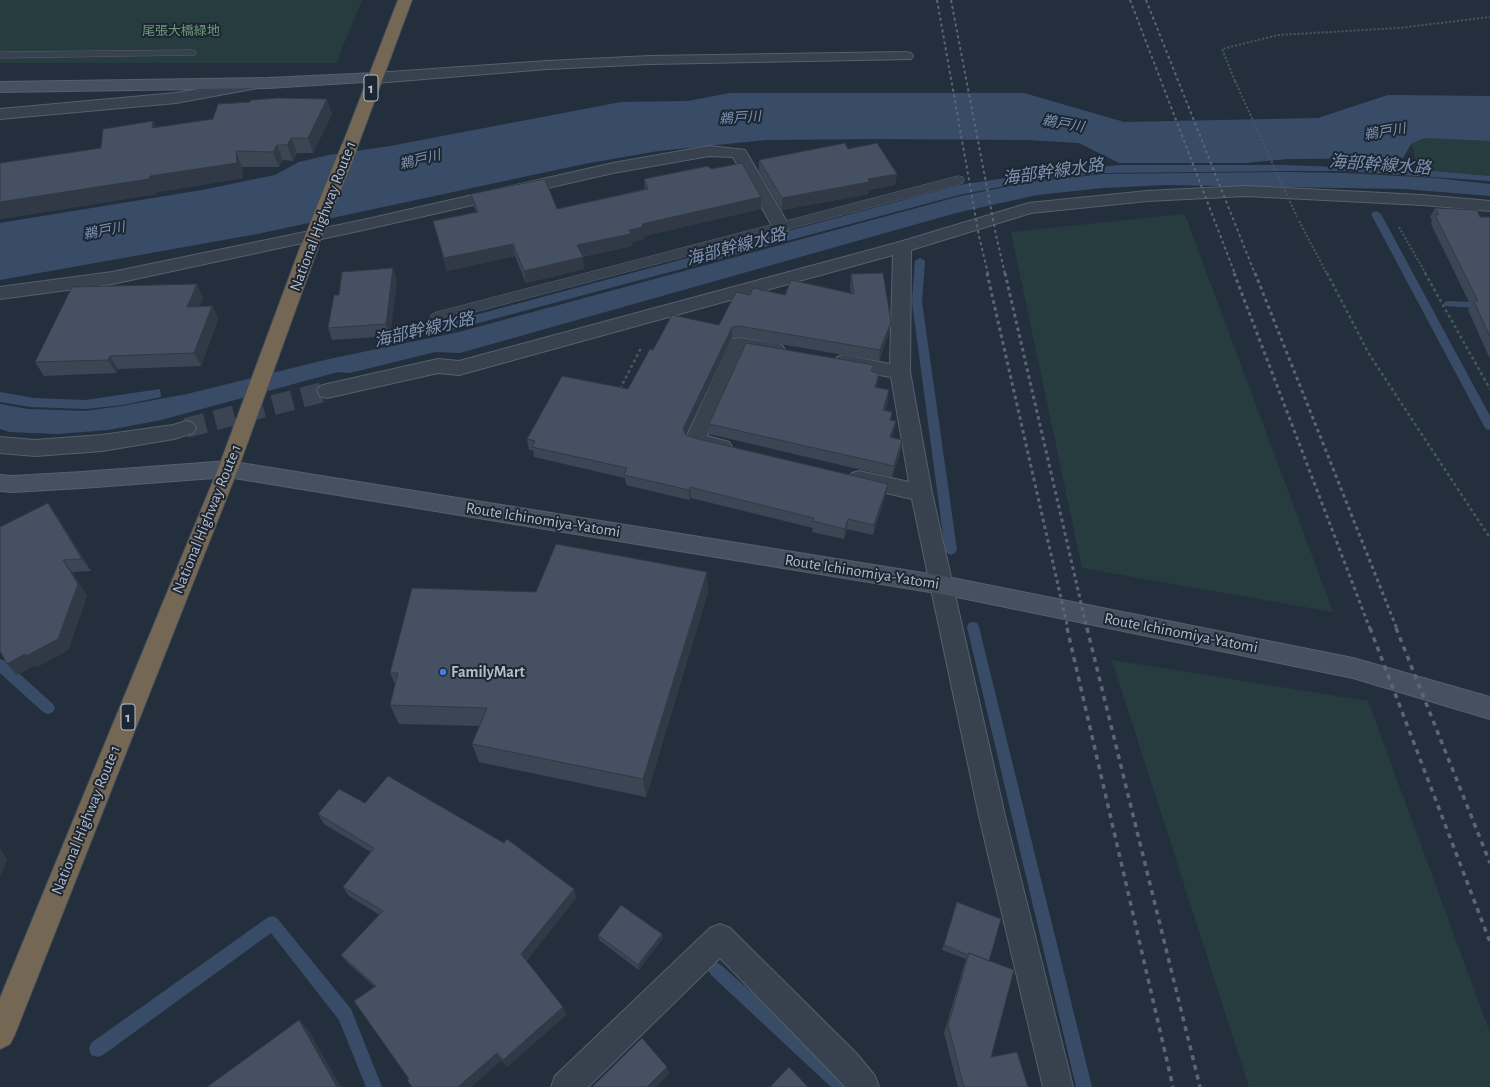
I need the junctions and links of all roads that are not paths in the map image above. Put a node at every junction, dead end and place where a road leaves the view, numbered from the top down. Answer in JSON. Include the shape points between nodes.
{"nodes":[{"id":1,"x":405,"y":0,"type":"edge"},
{"id":2,"x":192,"y":53,"type":"dead end"},
{"id":3,"x":0,"y":54,"type":"edge"},
{"id":4,"x":906,"y":56,"type":"dead end"},
{"id":5,"x":375,"y":78,"type":"junction"},
{"id":6,"x":268,"y":83,"type":"junction"},
{"id":7,"x":0,"y":87,"type":"edge"},
{"id":8,"x":0,"y":114,"type":"edge"},
{"id":9,"x":958,"y":180,"type":"dead end"},
{"id":10,"x":1490,"y":206,"type":"edge"},
{"id":11,"x":781,"y":227,"type":"junction"},
{"id":12,"x":902,"y":247,"type":"junction"},
{"id":13,"x":0,"y":294,"type":"edge"},
{"id":14,"x":437,"y":317,"type":"dead end"},
{"id":15,"x":793,"y":353,"type":"edge"},
{"id":16,"x":823,"y":359,"type":"edge"},
{"id":17,"x":900,"y":372,"type":"junction"},
{"id":18,"x":327,"y":391,"type":"tunnel mouth"},
{"id":19,"x":186,"y":428,"type":"tunnel mouth"},
{"id":20,"x":0,"y":445,"type":"edge"},
{"id":21,"x":740,"y":451,"type":"edge"},
{"id":22,"x":228,"y":469,"type":"junction"},
{"id":23,"x":838,"y":474,"type":"edge"},
{"id":24,"x":0,"y":483,"type":"edge"},
{"id":25,"x":921,"y":493,"type":"junction"},
{"id":26,"x":942,"y":585,"type":"junction"},
{"id":27,"x":1490,"y":708,"type":"edge"},
{"id":28,"x":0,"y":1034,"type":"edge"},
{"id":29,"x":566,"y":1087,"type":"edge"},
{"id":30,"x":864,"y":1087,"type":"edge"},
{"id":31,"x":1058,"y":1087,"type":"edge"}],
"edges":[{"from":1,"to":5,"type":"highway","name":"National Highway Route 1","number":"1"},
{"from":2,"to":3,"type":"lane"},
{"from":4,"to":5,"type":"street","via":[[650,60]]},
{"from":5,"to":6,"type":"main road"},
{"from":5,"to":22,"type":"highway","name":"National Highway Route 1","number":"1","bridge":true,"via":[[310,245]]},
{"from":6,"to":7,"type":"main road"},
{"from":6,"to":8,"type":"street","via":[[176,98]]},
{"from":9,"to":11,"type":"lane"},
{"from":10,"to":12,"type":"street","via":[[1246,192],[1131,197],[1029,208]]},
{"from":11,"to":13,"type":"street","via":[[739,153],[709,151],[613,168],[363,225],[112,278]]},
{"from":11,"to":14,"type":"lane"},
{"from":12,"to":17,"type":"street"},
{"from":12,"to":18,"type":"street","via":[[459,368],[438,366]]},
{"from":15,"to":21,"type":"street","via":[[739,344],[695,440]]},
{"from":16,"to":17,"type":"street"},
{"from":17,"to":25,"type":"street"},
{"from":19,"to":20,"type":"street","via":[[102,443],[35,448]]},
{"from":22,"to":24,"type":"main road","name":"Route Ichinomiya-Yatomi"},
{"from":22,"to":26,"type":"main road","name":"Route Ichinomiya-Yatomi"},
{"from":22,"to":28,"type":"highway","name":"National Highway Route 1","number":"1"},
{"from":23,"to":25,"type":"street"},
{"from":25,"to":26,"type":"street"},
{"from":26,"to":27,"type":"main road","name":"Route Ichinomiya-Yatomi","via":[[1353,668]]},
{"from":26,"to":31,"type":"street","via":[[992,816]]},
{"from":29,"to":30,"type":"street","via":[[720,938],[846,1065]]}]}
